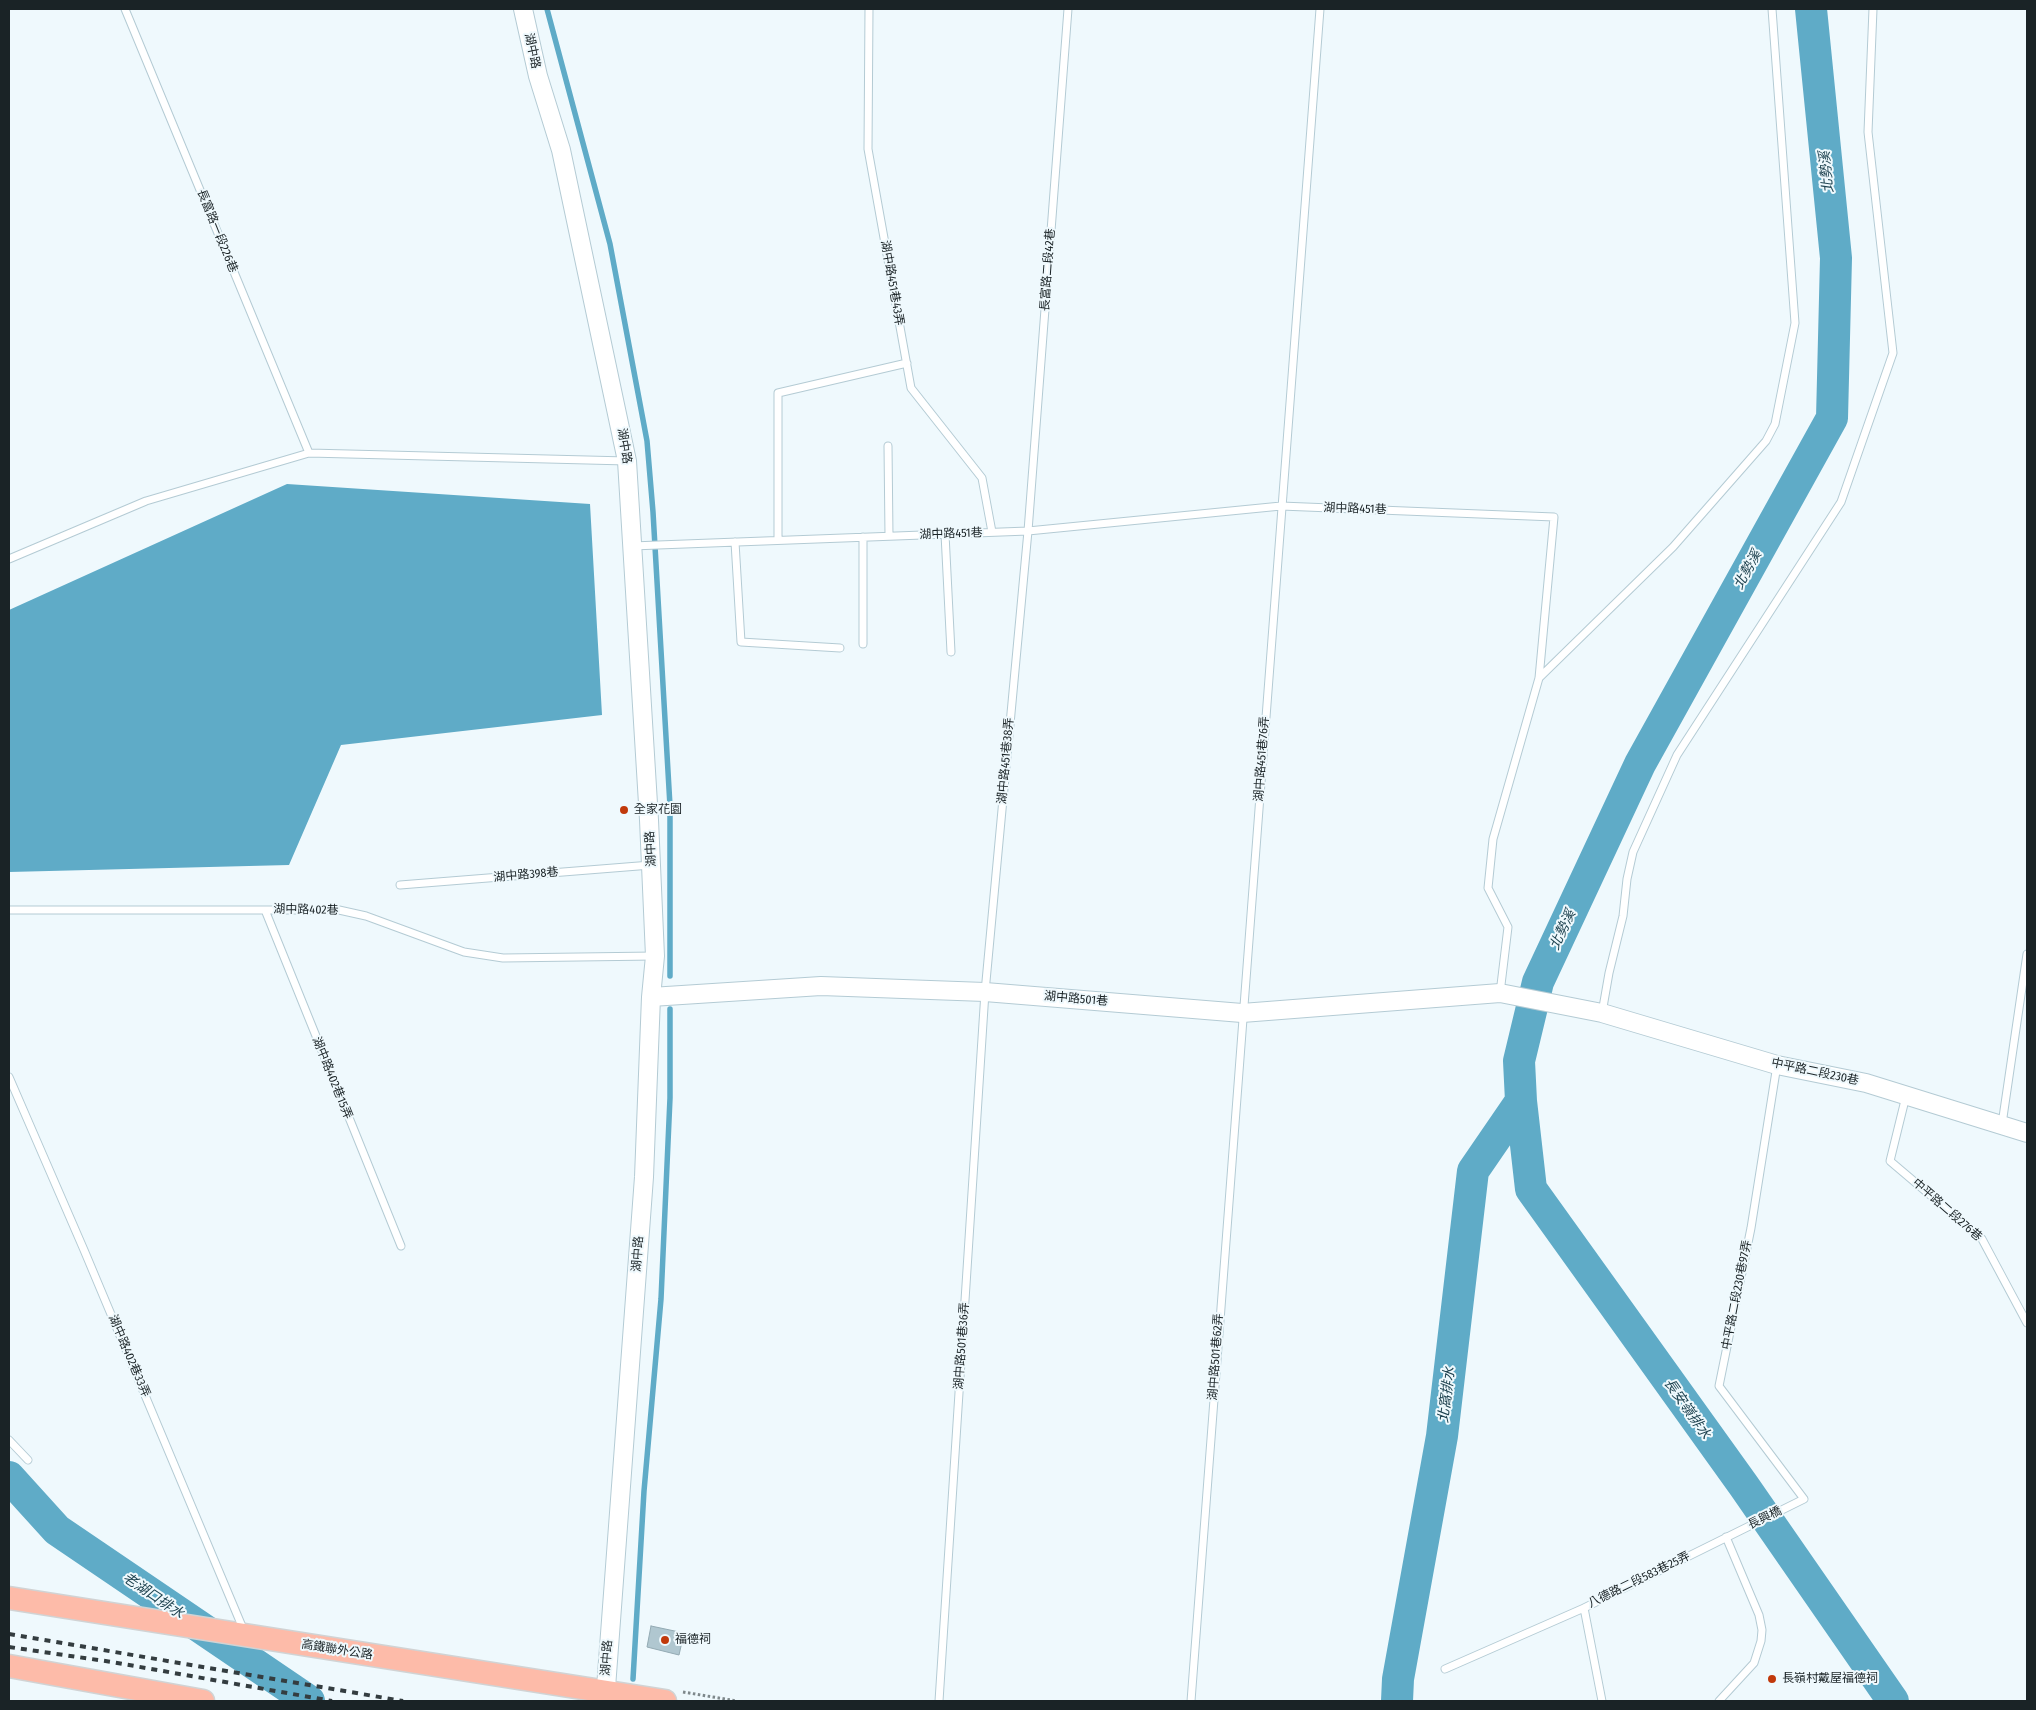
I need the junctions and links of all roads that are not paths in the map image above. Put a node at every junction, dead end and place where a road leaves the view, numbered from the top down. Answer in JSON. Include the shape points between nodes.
{"nodes":[{"id":1,"x":125,"y":9,"type":"edge"},
{"id":2,"x":523,"y":9,"type":"edge"},
{"id":3,"x":869,"y":9,"type":"edge"},
{"id":4,"x":1068,"y":9,"type":"edge"},
{"id":5,"x":1320,"y":9,"type":"edge"},
{"id":6,"x":1772,"y":9,"type":"edge"},
{"id":7,"x":1873,"y":9,"type":"edge"},
{"id":8,"x":906,"y":363,"type":"junction"},
{"id":9,"x":888,"y":446,"type":"dead end"},
{"id":10,"x":309,"y":453,"type":"junction"},
{"id":11,"x":627,"y":461,"type":"junction"},
{"id":12,"x":1281,"y":506,"type":"junction"},
{"id":13,"x":1028,"y":531,"type":"junction"},
{"id":14,"x":992,"y":532,"type":"junction"},
{"id":15,"x":945,"y":534,"type":"junction"},
{"id":16,"x":889,"y":536,"type":"junction"},
{"id":17,"x":863,"y":537,"type":"junction"},
{"id":18,"x":778,"y":540,"type":"junction"},
{"id":19,"x":735,"y":542,"type":"junction"},
{"id":20,"x":632,"y":546,"type":"junction"},
{"id":21,"x":9,"y":559,"type":"edge"},
{"id":22,"x":862,"y":644,"type":"dead end"},
{"id":23,"x":840,"y":648,"type":"dead end"},
{"id":24,"x":950,"y":652,"type":"dead end"},
{"id":25,"x":1539,"y":678,"type":"junction"},
{"id":26,"x":652,"y":865,"type":"junction"},
{"id":27,"x":400,"y":885,"type":"dead end"},
{"id":28,"x":9,"y":910,"type":"edge"},
{"id":29,"x":265,"y":910,"type":"junction"},
{"id":30,"x":2027,"y":954,"type":"edge"},
{"id":31,"x":655,"y":956,"type":"junction"},
{"id":32,"x":985,"y":992,"type":"junction"},
{"id":33,"x":1500,"y":993,"type":"junction"},
{"id":34,"x":651,"y":997,"type":"junction"},
{"id":35,"x":1242,"y":1013,"type":"junction"},
{"id":36,"x":1602,"y":1013,"type":"junction"},
{"id":37,"x":1777,"y":1065,"type":"junction"},
{"id":38,"x":9,"y":1077,"type":"edge"},
{"id":39,"x":1906,"y":1096,"type":"junction"},
{"id":40,"x":2002,"y":1125,"type":"junction"},
{"id":41,"x":2027,"y":1133,"type":"edge"},
{"id":42,"x":401,"y":1246,"type":"dead end"},
{"id":43,"x":2027,"y":1323,"type":"edge"},
{"id":44,"x":9,"y":1440,"type":"edge"},
{"id":45,"x":28,"y":1460,"type":"dead end"},
{"id":46,"x":1804,"y":1499,"type":"joint"},
{"id":47,"x":1726,"y":1537,"type":"junction"},
{"id":48,"x":9,"y":1598,"type":"edge"},
{"id":49,"x":1584,"y":1608,"type":"junction"},
{"id":50,"x":247,"y":1637,"type":"junction"},
{"id":51,"x":9,"y":1666,"type":"edge"},
{"id":52,"x":1445,"y":1669,"type":"dead end"},
{"id":53,"x":605,"y":1696,"type":"edge"},
{"id":54,"x":202,"y":1701,"type":"edge"},
{"id":55,"x":665,"y":1701,"type":"edge"},
{"id":56,"x":939,"y":1701,"type":"edge"},
{"id":57,"x":1190,"y":1701,"type":"edge"},
{"id":58,"x":1602,"y":1701,"type":"edge"},
{"id":59,"x":1719,"y":1701,"type":"edge"}],
"edges":[{"from":1,"to":10,"type":"lane","name":"長富路一段226巷"},
{"from":2,"to":11,"type":"street","name":"湖中路","via":[[538,76],[562,150]]},
{"from":3,"to":8,"type":"lane","name":"湖中路451巷43弄","via":[[868,149]]},
{"from":4,"to":13,"type":"lane","name":"長富路二段42巷"},
{"from":5,"to":12,"type":"lane","name":"湖中路451巷76弄"},
{"from":6,"to":25,"type":"lane","via":[[1795,323],[1774,424],[1766,441],[1673,547]]},
{"from":7,"to":36,"type":"lane","via":[[1868,132],[1893,352],[1841,502],[1678,755],[1633,852]]},
{"from":8,"to":14,"type":"lane","name":"湖中路451巷43弄","via":[[911,388],[982,478]]},
{"from":8,"to":18,"type":"lane","via":[[778,393]]},
{"from":9,"to":16,"type":"lane"},
{"from":10,"to":11,"type":"lane"},
{"from":10,"to":21,"type":"lane","via":[[146,501]]},
{"from":11,"to":20,"type":"street","name":"湖中路"},
{"from":12,"to":13,"type":"lane","name":"湖中路451巷"},
{"from":12,"to":25,"type":"lane","name":"湖中路451巷","via":[[1554,517]]},
{"from":12,"to":35,"type":"lane","name":"湖中路451巷76弄"},
{"from":13,"to":14,"type":"lane","name":"湖中路451巷"},
{"from":13,"to":32,"type":"lane","name":"湖中路451巷38弄"},
{"from":14,"to":15,"type":"lane","name":"湖中路451巷"},
{"from":15,"to":16,"type":"lane","name":"湖中路451巷"},
{"from":15,"to":24,"type":"lane"},
{"from":16,"to":17,"type":"lane","name":"湖中路451巷"},
{"from":17,"to":18,"type":"lane","name":"湖中路451巷"},
{"from":17,"to":22,"type":"lane"},
{"from":18,"to":19,"type":"lane","name":"湖中路451巷"},
{"from":19,"to":20,"type":"lane","name":"湖中路451巷"},
{"from":19,"to":23,"type":"lane","via":[[741,642]]},
{"from":20,"to":26,"type":"street","name":"湖中路"},
{"from":25,"to":33,"type":"lane","name":"湖中路451巷","via":[[1493,839],[1488,888],[1508,927]]},
{"from":26,"to":27,"type":"lane","name":"湖中路398巷"},
{"from":26,"to":31,"type":"street","name":"湖中路"},
{"from":28,"to":29,"type":"lane","name":"湖中路402巷"},
{"from":29,"to":31,"type":"lane","name":"湖中路402巷","via":[[339,910],[366,916],[464,952],[503,958]]},
{"from":29,"to":42,"type":"lane","name":"湖中路402巷15弄"},
{"from":30,"to":40,"type":"lane"},
{"from":31,"to":34,"type":"street","name":"湖中路"},
{"from":32,"to":34,"type":"street","name":"湖中路501巷","via":[[821,986]]},
{"from":32,"to":35,"type":"street","name":"湖中路501巷"},
{"from":32,"to":56,"type":"lane","name":"湖中路501巷36弄"},
{"from":33,"to":35,"type":"street","name":"湖中路501巷"},
{"from":33,"to":36,"type":"street","name":"中平路二段230巷"},
{"from":34,"to":53,"type":"street","name":"湖中路","via":[[644,1177]]},
{"from":35,"to":57,"type":"lane","name":"湖中路501巷62弄"},
{"from":36,"to":37,"type":"street","name":"中平路二段230巷"},
{"from":37,"to":39,"type":"street","name":"中平路二段230巷","via":[[1866,1083]]},
{"from":37,"to":46,"type":"lane","name":"中平路二段230巷97弄","via":[[1751,1228],[1720,1386]]},
{"from":38,"to":50,"type":"lane","name":"湖中路402巷33弄"},
{"from":39,"to":40,"type":"street","name":"中平路二段230巷"},
{"from":39,"to":43,"type":"lane","name":"中平路二段276巷","via":[[1890,1161],[1982,1239]]},
{"from":40,"to":41,"type":"street","name":"中平路二段230巷"},
{"from":44,"to":45,"type":"lane"},
{"from":46,"to":47,"type":"lane","name":"長興橋"},
{"from":47,"to":49,"type":"lane","name":"八德路二段583巷25弄"},
{"from":47,"to":59,"type":"lane","via":[[1762,1630],[1754,1663]]},
{"from":48,"to":50,"type":"main road","name":"高鐵聯外公路"},
{"from":49,"to":52,"type":"lane"},
{"from":49,"to":58,"type":"lane","name":"八德路二段583巷25弄"},
{"from":50,"to":53,"type":"main road","name":"高鐵聯外公路"},
{"from":51,"to":54,"type":"main road"},
{"from":53,"to":55,"type":"main road","name":"高鐵聯外公路"}]}
